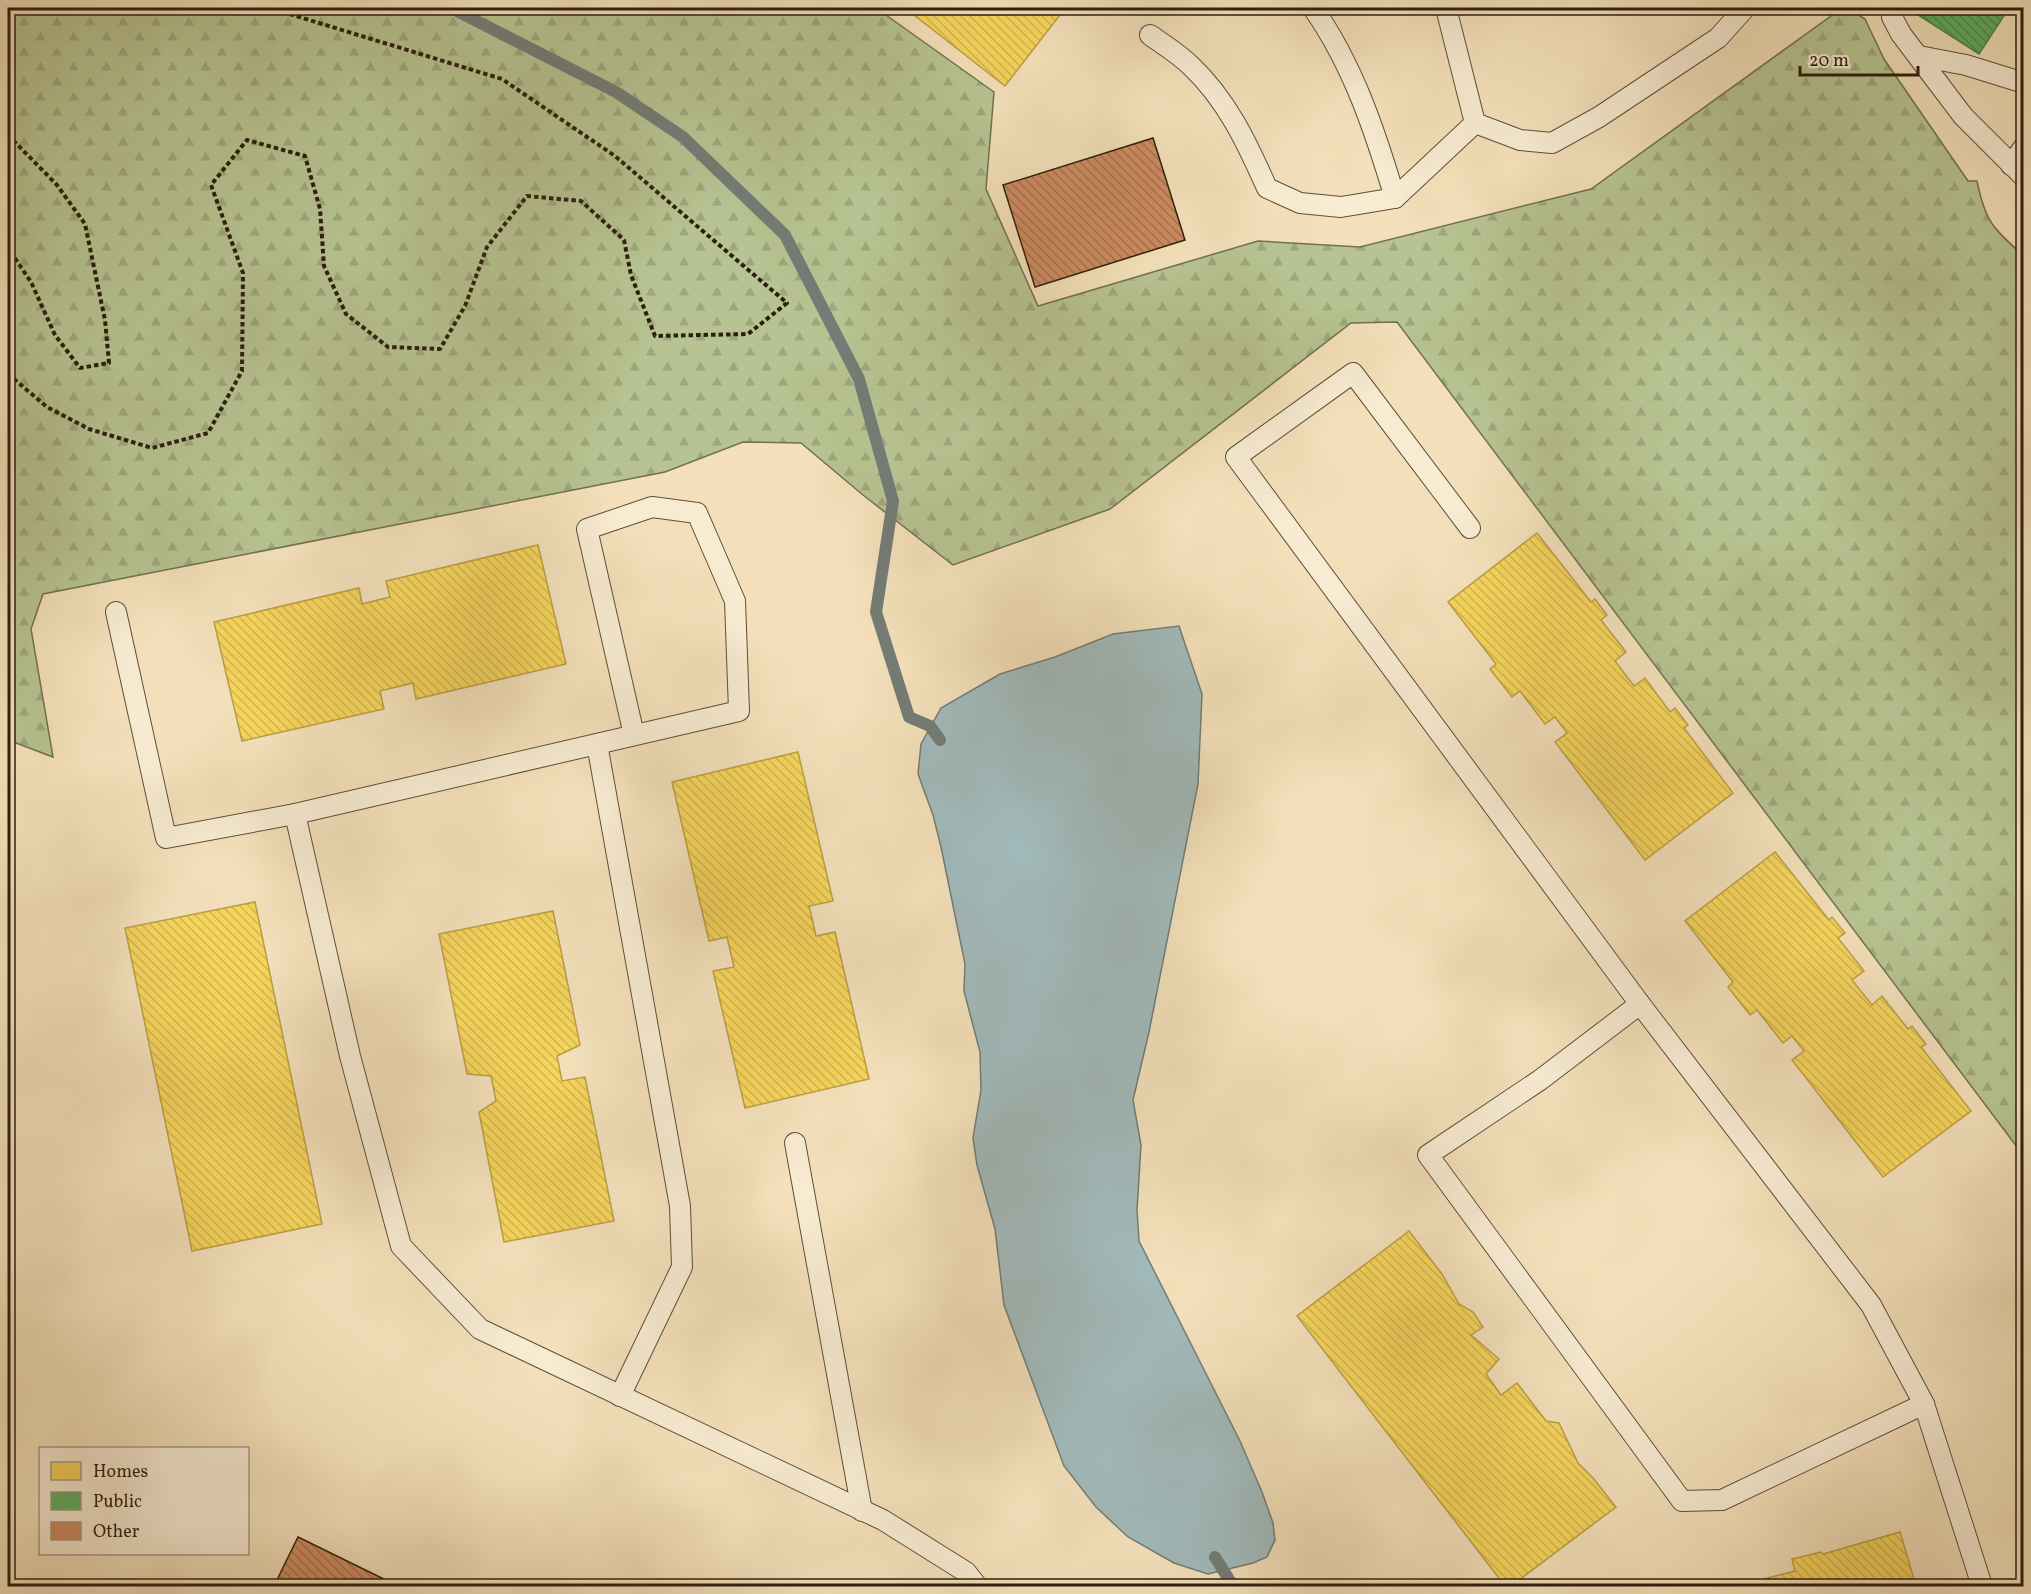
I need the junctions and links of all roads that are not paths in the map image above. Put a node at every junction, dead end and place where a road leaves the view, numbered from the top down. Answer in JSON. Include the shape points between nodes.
{"nodes":[{"id":1,"x":1313,"y":8,"type":"edge"},
{"id":2,"x":1446,"y":8,"type":"edge"},
{"id":3,"x":1744,"y":8,"type":"edge"},
{"id":4,"x":1893,"y":8,"type":"edge"},
{"id":5,"x":1150,"y":35,"type":"dead end"},
{"id":6,"x":1919,"y":56,"type":"junction"},
{"id":7,"x":2024,"y":83,"type":"edge"},
{"id":8,"x":1475,"y":123,"type":"junction"},
{"id":9,"x":2024,"y":147,"type":"edge"},
{"id":10,"x":2017,"y":171,"type":"edge"},
{"id":11,"x":1395,"y":198,"type":"junction"},
{"id":12,"x":1470,"y":528,"type":"dead end"},
{"id":13,"x":116,"y":612,"type":"dead end"},
{"id":14,"x":634,"y":735,"type":"junction"},
{"id":15,"x":597,"y":744,"type":"junction"},
{"id":16,"x":295,"y":814,"type":"junction"},
{"id":17,"x":1640,"y":1004,"type":"junction"},
{"id":18,"x":795,"y":1143,"type":"dead end"},
{"id":19,"x":620,"y":1396,"type":"junction"},
{"id":20,"x":1924,"y":1404,"type":"junction"},
{"id":21,"x":862,"y":1511,"type":"junction"},
{"id":22,"x":977,"y":1587,"type":"edge"},
{"id":23,"x":1982,"y":1587,"type":"edge"}],
"edges":[{"from":1,"to":11,"type":"lane","via":[[1349,71],[1372,125]]},
{"from":2,"to":8,"type":"lane"},
{"from":3,"to":8,"type":"lane","via":[[1718,38],[1599,117],[1552,143],[1520,140]]},
{"from":4,"to":6,"type":"lane","via":[[1892,17],[1901,34]]},
{"from":5,"to":11,"type":"lane","via":[[1190,64],[1221,99],[1267,188],[1300,204],[1341,207]]},
{"from":6,"to":7,"type":"lane"},
{"from":6,"to":10,"type":"lane","via":[[1963,116]]},
{"from":8,"to":11,"type":"lane"},
{"from":9,"to":10,"type":"lane"},
{"from":12,"to":17,"type":"lane","via":[[1353,373],[1236,457]]},
{"from":13,"to":16,"type":"lane","via":[[165,838]]},
{"from":14,"to":14,"type":"lane","via":[[739,711],[735,601],[697,513],[652,507],[587,529]]},
{"from":14,"to":15,"type":"lane"},
{"from":15,"to":16,"type":"lane"},
{"from":15,"to":19,"type":"lane","via":[[680,1206],[682,1267]]},
{"from":16,"to":19,"type":"lane","via":[[350,1056],[401,1246],[480,1329]]},
{"from":17,"to":20,"type":"lane","via":[[1871,1305]]},
{"from":17,"to":20,"type":"lane","via":[[1540,1080],[1428,1155],[1683,1501],[1722,1500]]},
{"from":18,"to":21,"type":"lane"},
{"from":19,"to":21,"type":"lane"},
{"from":20,"to":23,"type":"lane"},
{"from":21,"to":22,"type":"lane","via":[[966,1572]]}]}
